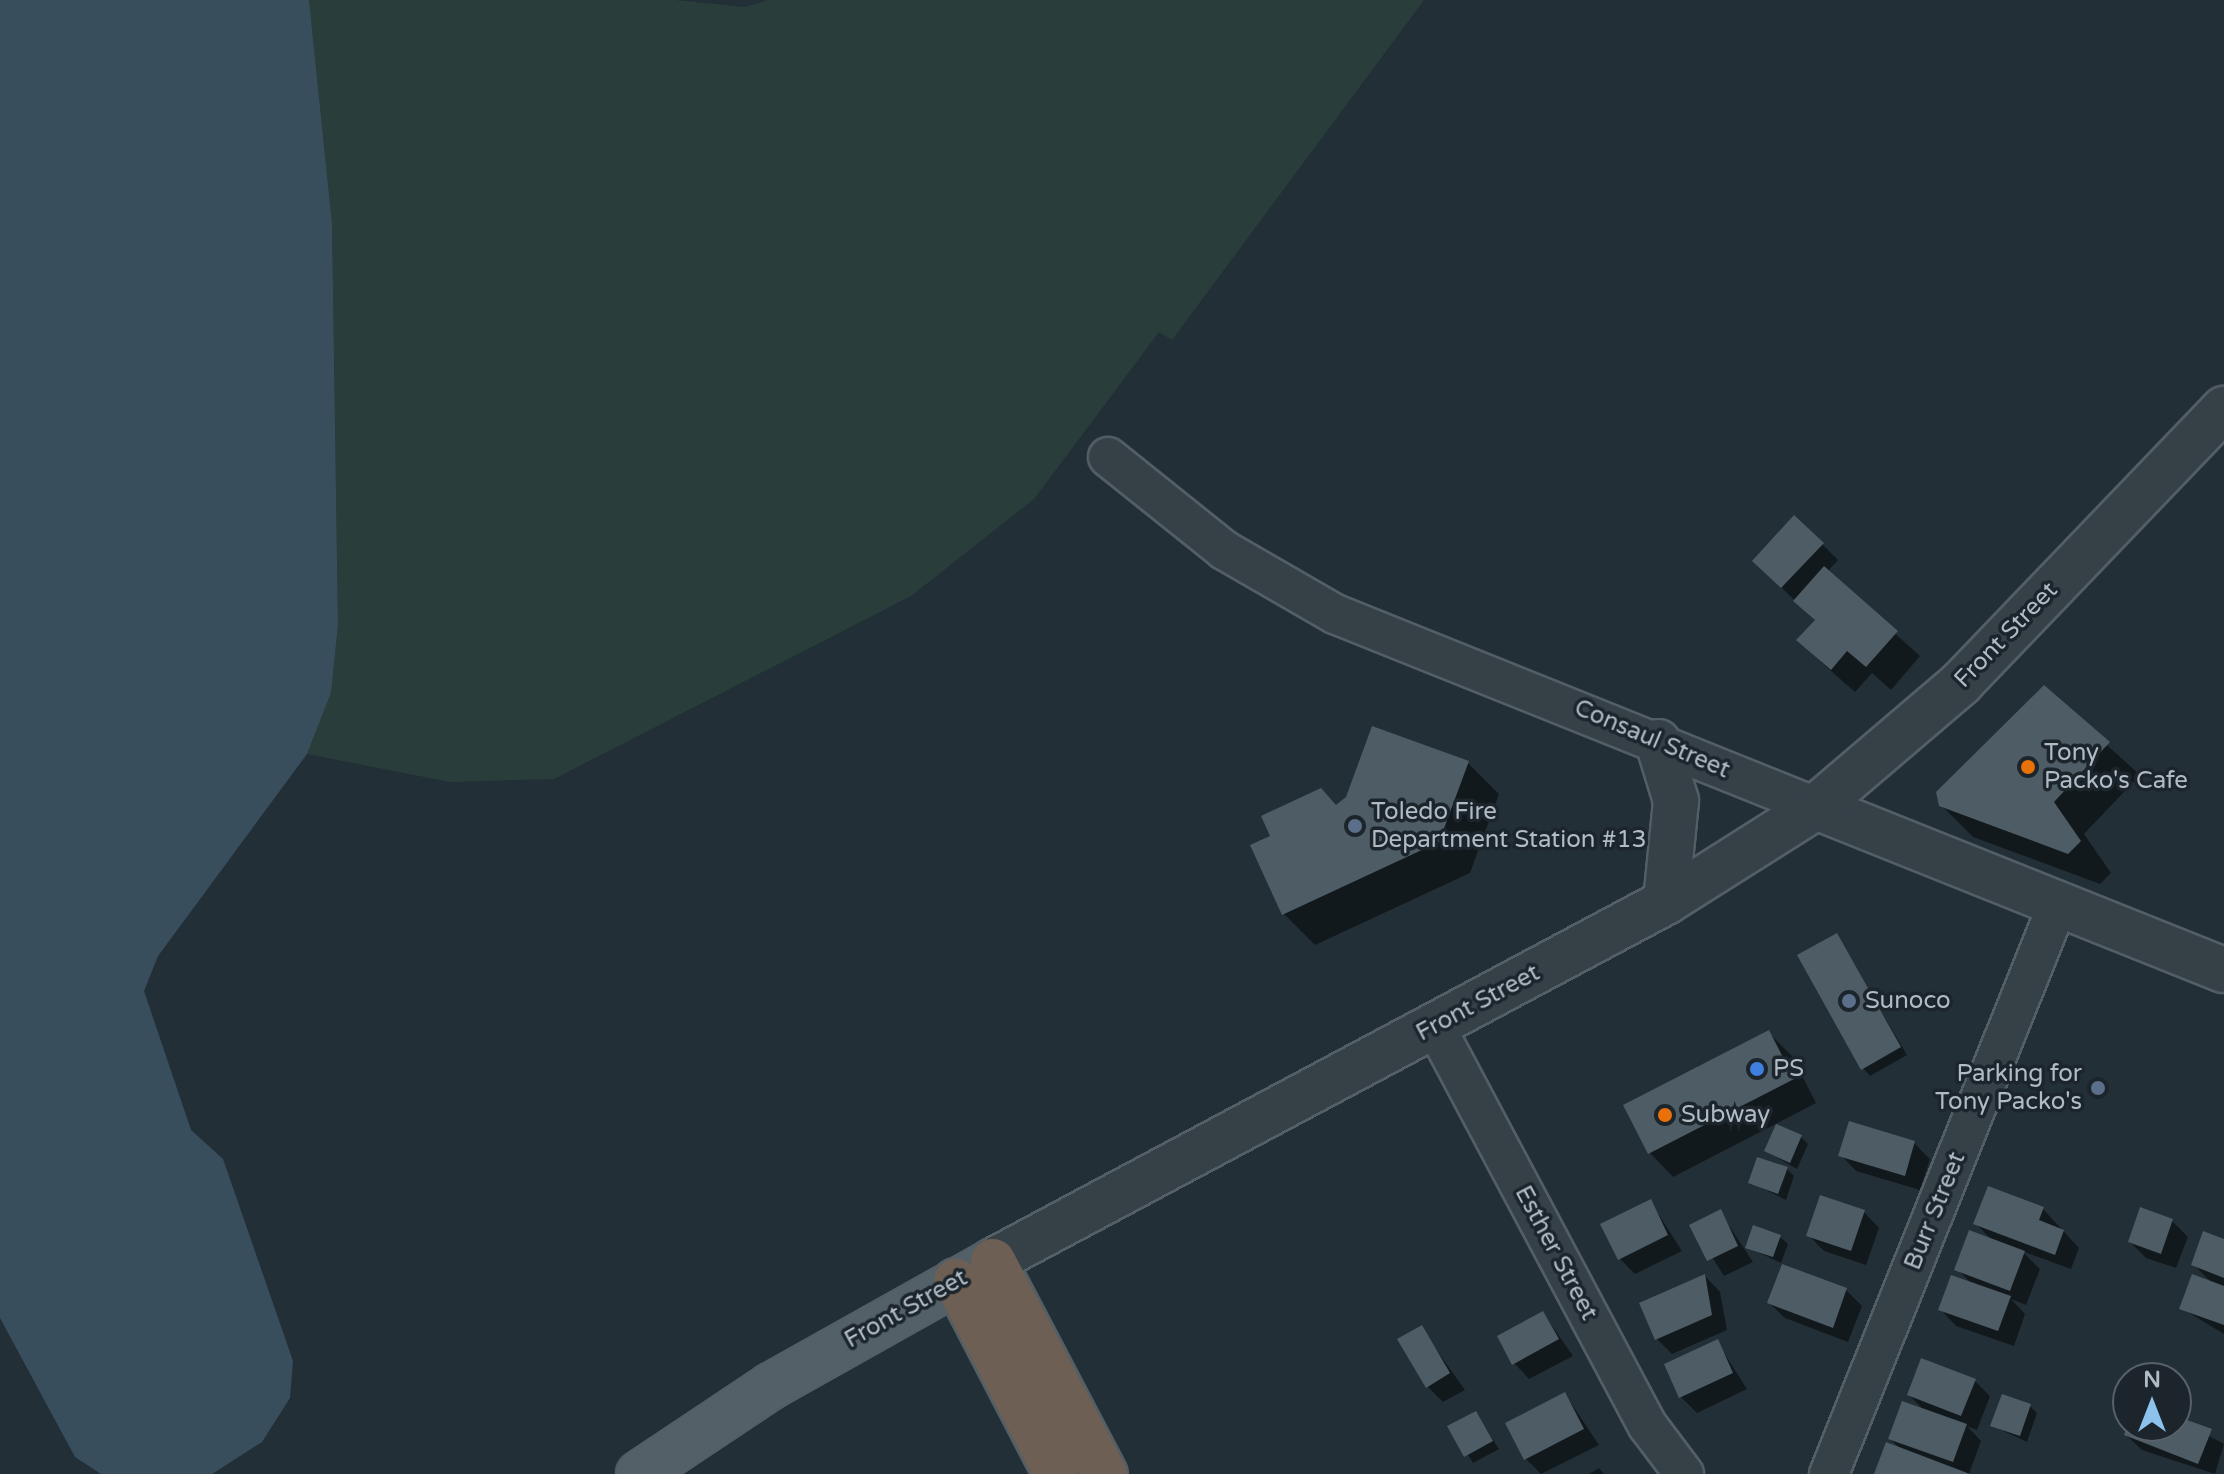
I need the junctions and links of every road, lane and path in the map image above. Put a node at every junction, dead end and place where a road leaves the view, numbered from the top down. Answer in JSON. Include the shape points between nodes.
{"nodes":[{"id":1,"x":2224,"y":409,"type":"edge"},
{"id":2,"x":1108,"y":457,"type":"dead end"},
{"id":3,"x":1658,"y":742,"type":"junction"},
{"id":4,"x":1816,"y":807,"type":"junction"},
{"id":5,"x":1666,"y":902,"type":"junction"},
{"id":6,"x":2058,"y":904,"type":"junction"},
{"id":7,"x":2224,"y":970,"type":"edge"},
{"id":8,"x":1435,"y":1026,"type":"junction"},
{"id":9,"x":974,"y":1271,"type":"junction"},
{"id":10,"x":639,"y":1474,"type":"edge"},
{"id":11,"x":1056,"y":1474,"type":"edge"},
{"id":12,"x":1105,"y":1474,"type":"edge"},
{"id":13,"x":1684,"y":1474,"type":"edge"},
{"id":14,"x":1829,"y":1474,"type":"edge"}],
"edges":[{"from":1,"to":4,"type":"street","name":"Front Street","via":[[1961,683]]},
{"from":2,"to":3,"type":"street","name":"Consaul Street","via":[[1224,550],[1335,614]]},
{"from":3,"to":4,"type":"street","name":"Consaul Street"},
{"from":3,"to":5,"type":"street","via":[[1676,801]]},
{"from":4,"to":5,"type":"street","name":"Front Street"},
{"from":4,"to":6,"type":"street","name":"Consaul Street"},
{"from":5,"to":8,"type":"street","name":"Front Street"},
{"from":6,"to":7,"type":"street","name":"Consaul Street"},
{"from":6,"to":14,"type":"street","name":"Burr Street"},
{"from":8,"to":9,"type":"street","name":"Front Street"},
{"from":8,"to":13,"type":"street","name":"Esther Street","via":[[1648,1426]]},
{"from":9,"to":10,"type":"main road","name":"Front Street","via":[[771,1386]]},
{"from":9,"to":11,"type":"highway"},
{"from":9,"to":12,"type":"highway"}]}
